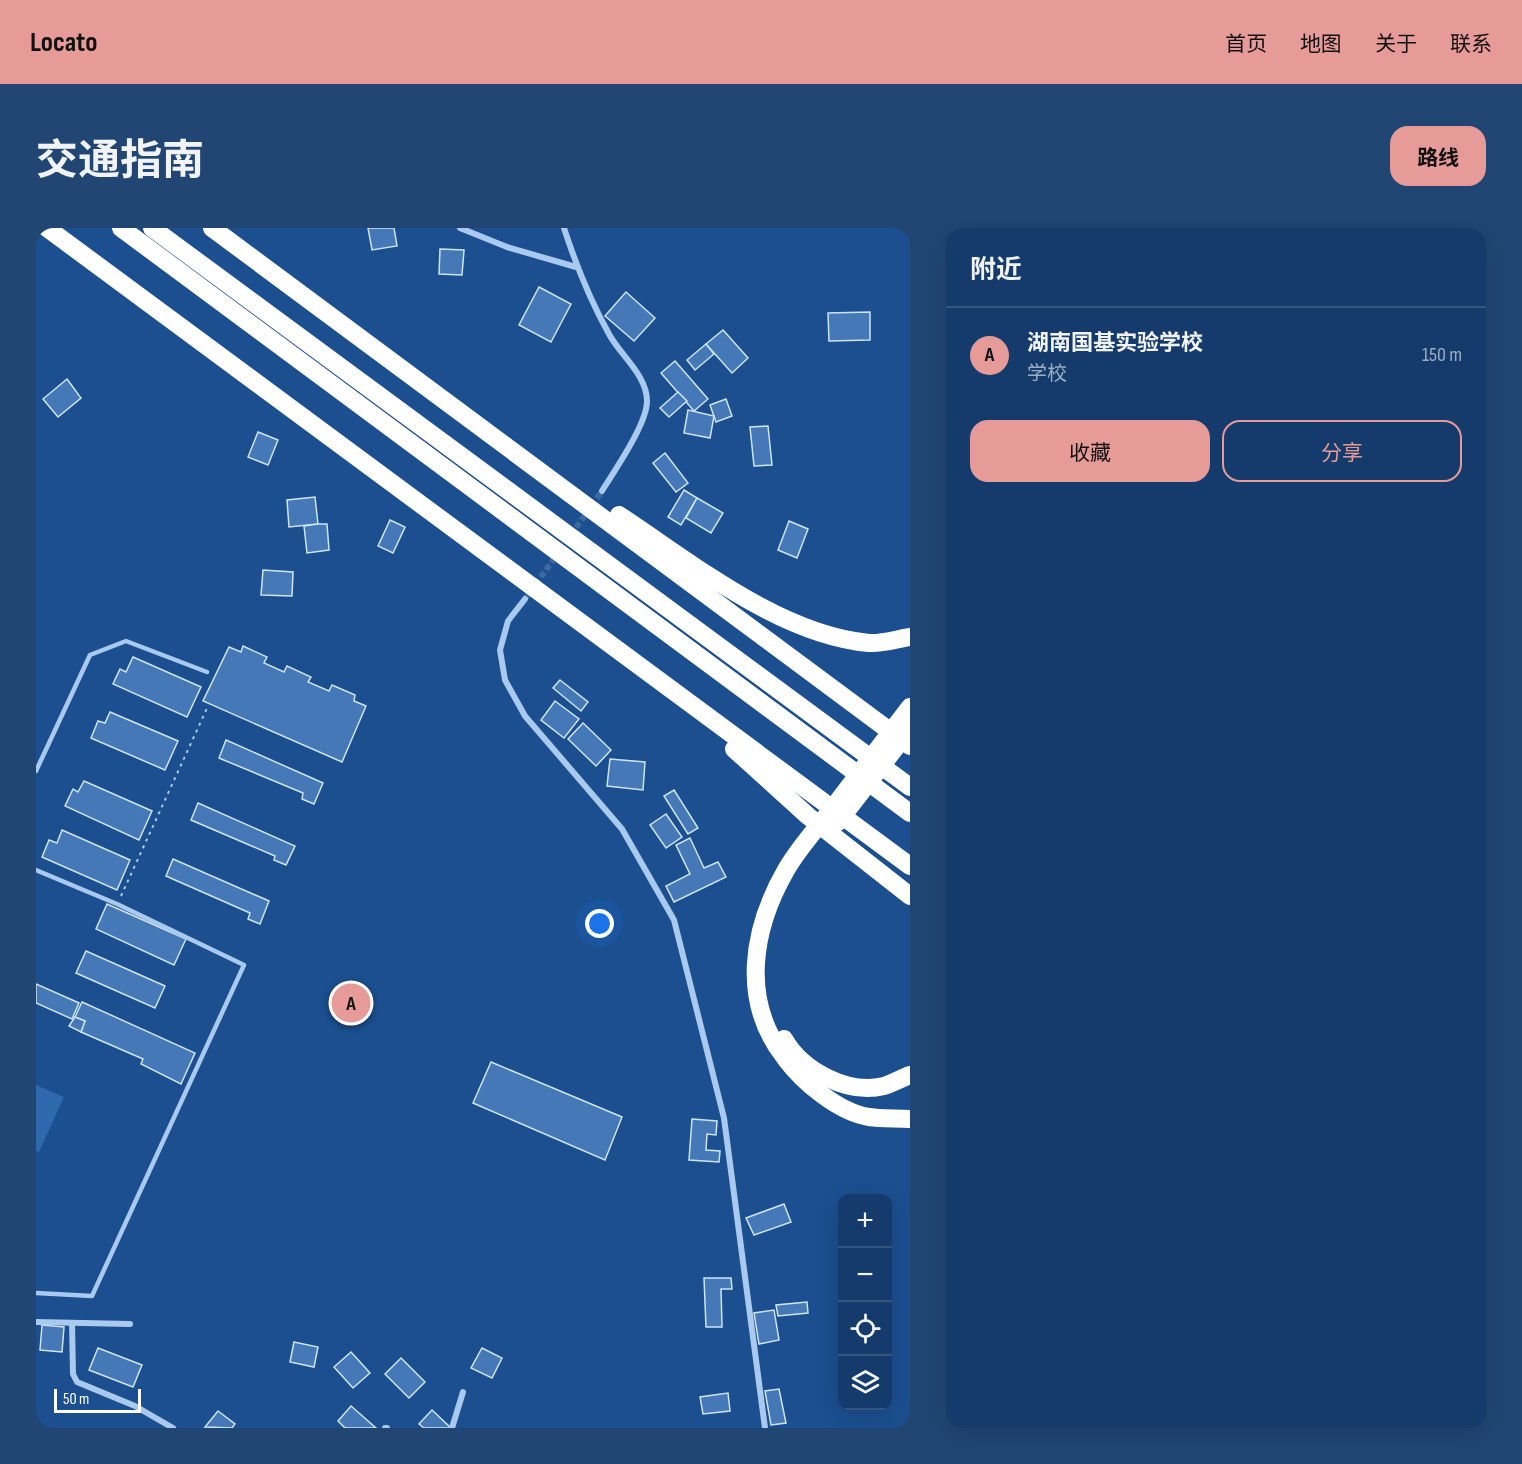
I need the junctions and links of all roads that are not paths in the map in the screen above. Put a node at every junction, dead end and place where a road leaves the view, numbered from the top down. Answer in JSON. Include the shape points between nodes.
{"nodes":[{"id":1,"x":37,"y":228,"type":"edge"},
{"id":2,"x":47,"y":228,"type":"edge"},
{"id":3,"x":121,"y":228,"type":"edge"},
{"id":4,"x":152,"y":228,"type":"edge"},
{"id":5,"x":212,"y":228,"type":"edge"},
{"id":6,"x":460,"y":228,"type":"edge"},
{"id":7,"x":564,"y":228,"type":"edge"},
{"id":8,"x":576,"y":267,"type":"junction"},
{"id":9,"x":148,"y":305,"type":"junction"},
{"id":10,"x":388,"y":361,"type":"junction"},
{"id":11,"x":602,"y":491,"type":"tunnel mouth"},
{"id":12,"x":525,"y":599,"type":"tunnel mouth"},
{"id":13,"x":910,"y":637,"type":"edge"},
{"id":14,"x":207,"y":672,"type":"dead end"},
{"id":15,"x":655,"y":678,"type":"junction"},
{"id":16,"x":910,"y":707,"type":"edge"},
{"id":17,"x":910,"y":729,"type":"edge"},
{"id":18,"x":910,"y":746,"type":"edge"},
{"id":19,"x":36,"y":771,"type":"edge"},
{"id":20,"x":910,"y":787,"type":"edge"},
{"id":21,"x":910,"y":813,"type":"edge"},
{"id":22,"x":910,"y":866,"type":"edge"},
{"id":23,"x":36,"y":870,"type":"edge"},
{"id":24,"x":910,"y":896,"type":"edge"},
{"id":25,"x":910,"y":1075,"type":"edge"},
{"id":26,"x":910,"y":1119,"type":"edge"},
{"id":27,"x":36,"y":1293,"type":"edge"},
{"id":28,"x":36,"y":1322,"type":"edge"},
{"id":29,"x":72,"y":1323,"type":"junction"},
{"id":30,"x":130,"y":1324,"type":"dead end"},
{"id":31,"x":463,"y":1392,"type":"dead end"},
{"id":32,"x":172,"y":1428,"type":"edge"},
{"id":33,"x":452,"y":1428,"type":"edge"},
{"id":34,"x":765,"y":1428,"type":"edge"}],
"edges":[{"from":1,"to":9,"type":"highway"},
{"from":2,"to":9,"type":"highway"},
{"from":3,"to":21,"type":"highway"},
{"from":4,"to":20,"type":"highway"},
{"from":5,"to":10,"type":"highway"},
{"from":6,"to":8,"type":"street","via":[[507,247]]},
{"from":7,"to":8,"type":"street"},
{"from":8,"to":11,"type":"street","via":[[610,336],[642,380],[647,401],[635,436]]},
{"from":9,"to":15,"type":"highway"},
{"from":10,"to":13,"type":"highway","via":[[715,578],[788,621],[836,638],[872,643]]},
{"from":10,"to":18,"type":"highway"},
{"from":12,"to":34,"type":"street","via":[[508,621],[500,650],[505,680],[525,716],[622,829],[674,920],[724,1118]]},
{"from":14,"to":19,"type":"lane","via":[[126,642],[90,655]]},
{"from":15,"to":22,"type":"highway"},
{"from":15,"to":24,"type":"highway","via":[[808,816]]},
{"from":16,"to":26,"type":"highway","via":[[787,869],[768,907],[756,944],[756,985],[763,1020],[800,1078],[831,1100],[867,1116]]},
{"from":17,"to":25,"type":"highway","via":[[799,872],[768,944],[766,983],[774,1020],[789,1047],[815,1071],[848,1086],[883,1086]]},
{"from":23,"to":27,"type":"lane","via":[[117,904],[244,966],[92,1296]]},
{"from":28,"to":29,"type":"street"},
{"from":29,"to":30,"type":"street"},
{"from":29,"to":32,"type":"street","via":[[73,1374],[77,1382],[135,1406]]},
{"from":31,"to":33,"type":"street"}]}
